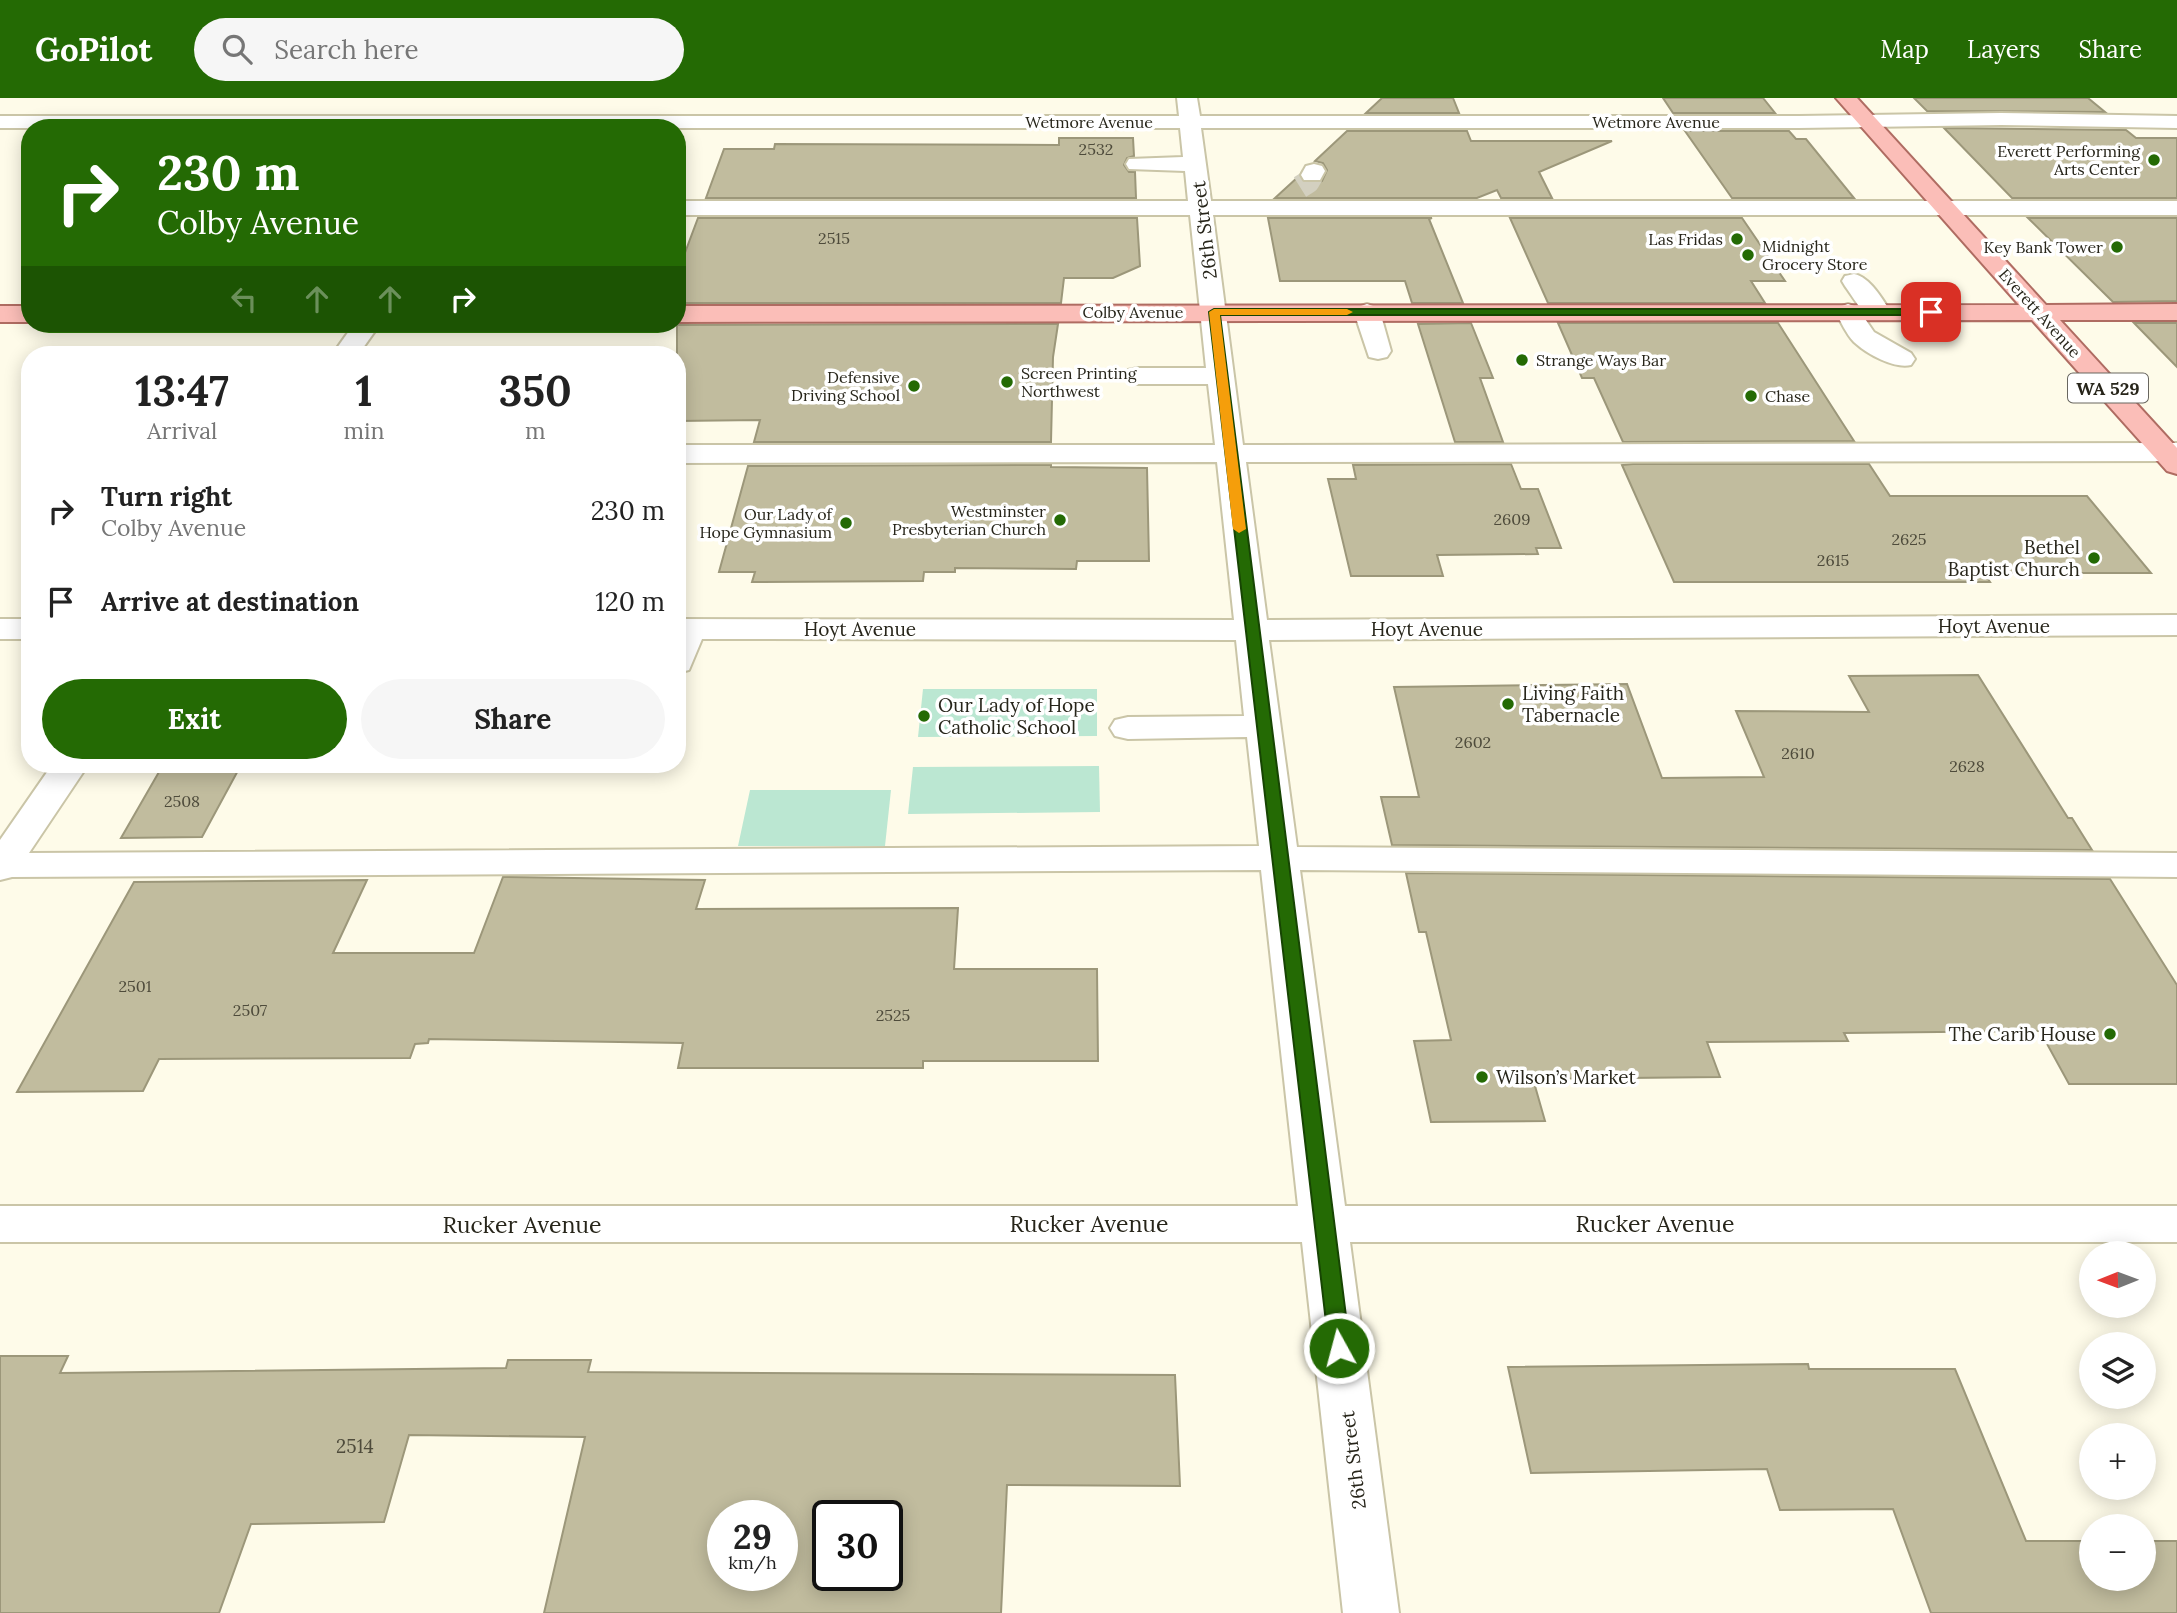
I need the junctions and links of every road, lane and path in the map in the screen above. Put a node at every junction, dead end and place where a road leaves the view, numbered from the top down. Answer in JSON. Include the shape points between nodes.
{"nodes":[{"id":1,"x":1846,"y":98,"type":"edge"},
{"id":2,"x":414,"y":101,"type":"dead end"},
{"id":3,"x":742,"y":101,"type":"dead end"},
{"id":4,"x":1273,"y":101,"type":"dead end"},
{"id":5,"x":516,"y":103,"type":"dead end"},
{"id":6,"x":1189,"y":110,"type":"edge"},
{"id":7,"x":399,"y":119,"type":"edge"},
{"id":8,"x":505,"y":119,"type":"edge"},
{"id":9,"x":1867,"y":121,"type":"junction"},
{"id":10,"x":0,"y":122,"type":"edge"},
{"id":11,"x":21,"y":122,"type":"edge"},
{"id":12,"x":735,"y":122,"type":"junction"},
{"id":13,"x":1634,"y":122,"type":"junction"},
{"id":14,"x":2177,"y":122,"type":"edge"},
{"id":15,"x":686,"y":123,"type":"edge"},
{"id":16,"x":1295,"y":127,"type":"junction"},
{"id":17,"x":1648,"y":144,"type":"dead end"},
{"id":18,"x":1136,"y":164,"type":"dead end"},
{"id":19,"x":1309,"y":178,"type":"tunnel mouth"},
{"id":20,"x":1199,"y":189,"type":"junction"},
{"id":21,"x":686,"y":208,"type":"edge"},
{"id":22,"x":1946,"y":208,"type":"junction"},
{"id":23,"x":2177,"y":208,"type":"edge"},
{"id":24,"x":1854,"y":281,"type":"dead end"},
{"id":25,"x":1214,"y":312,"type":"junction"},
{"id":26,"x":1367,"y":312,"type":"junction"},
{"id":27,"x":1848,"y":312,"type":"junction"},
{"id":28,"x":1878,"y":312,"type":"junction"},
{"id":29,"x":2039,"y":312,"type":"junction"},
{"id":30,"x":2177,"y":312,"type":"edge"},
{"id":31,"x":0,"y":314,"type":"edge"},
{"id":32,"x":21,"y":314,"type":"edge"},
{"id":33,"x":686,"y":314,"type":"edge"},
{"id":34,"x":1378,"y":351,"type":"dead end"},
{"id":35,"x":1902,"y":359,"type":"dead end"},
{"id":36,"x":1138,"y":376,"type":"dead end"},
{"id":37,"x":1222,"y":376,"type":"junction"},
{"id":38,"x":1231,"y":451,"type":"junction"},
{"id":39,"x":687,"y":453,"type":"edge"},
{"id":40,"x":2173,"y":456,"type":"edge"},
{"id":41,"x":2177,"y":625,"type":"edge"},
{"id":42,"x":0,"y":629,"type":"edge"},
{"id":43,"x":21,"y":629,"type":"edge"},
{"id":44,"x":686,"y":629,"type":"edge"},
{"id":45,"x":1251,"y":630,"type":"junction"},
{"id":46,"x":1264,"y":726,"type":"junction"},
{"id":47,"x":1128,"y":728,"type":"dead end"},
{"id":48,"x":65,"y":773,"type":"edge"},
{"id":49,"x":1280,"y":858,"type":"junction"},
{"id":50,"x":2177,"y":865,"type":"edge"},
{"id":51,"x":1,"y":866,"type":"edge"},
{"id":52,"x":1324,"y":1222,"type":"junction"},
{"id":53,"x":0,"y":1224,"type":"edge"},
{"id":54,"x":2177,"y":1224,"type":"edge"},
{"id":55,"x":1371,"y":1613,"type":"edge"}],
"edges":[{"from":1,"to":9,"type":"main road","name":"Everett Avenue","number":"WA 529"},
{"from":2,"to":7,"type":"street"},
{"from":3,"to":12,"type":"street"},
{"from":4,"to":16,"type":"street"},
{"from":5,"to":8,"type":"street"},
{"from":6,"to":12,"type":"street","name":"Wetmore Avenue"},
{"from":6,"to":16,"type":"street","name":"Wetmore Avenue"},
{"from":6,"to":20,"type":"street","name":"26th Street"},
{"from":9,"to":13,"type":"street","name":"Wetmore Avenue"},
{"from":9,"to":14,"type":"street","name":"Wetmore Avenue"},
{"from":9,"to":22,"type":"main road","name":"Everett Avenue","number":"WA 529"},
{"from":10,"to":11,"type":"street","name":"Wetmore Avenue"},
{"from":12,"to":15,"type":"street","name":"Wetmore Avenue"},
{"from":13,"to":16,"type":"street","name":"Wetmore Avenue"},
{"from":13,"to":17,"type":"street"},
{"from":18,"to":20,"type":"street"},
{"from":19,"to":20,"type":"street","via":[[1291,192],[1269,196]]},
{"from":20,"to":21,"type":"street","via":[[1096,203]]},
{"from":20,"to":22,"type":"street","via":[[1803,211]]},
{"from":20,"to":25,"type":"street","name":"26th Street"},
{"from":22,"to":23,"type":"street"},
{"from":22,"to":29,"type":"main road","name":"Everett Avenue","number":"WA 529"},
{"from":24,"to":28,"type":"street"},
{"from":25,"to":26,"type":"main road","name":"Colby Avenue"},
{"from":25,"to":33,"type":"main road","name":"Colby Avenue"},
{"from":25,"to":37,"type":"street","name":"26th Street"},
{"from":26,"to":27,"type":"main road","name":"Colby Avenue"},
{"from":26,"to":34,"type":"street"},
{"from":27,"to":28,"type":"main road","name":"Colby Avenue"},
{"from":27,"to":35,"type":"street","via":[[1864,337]]},
{"from":28,"to":29,"type":"main road","name":"Colby Avenue"},
{"from":29,"to":30,"type":"main road","name":"Colby Avenue"},
{"from":29,"to":40,"type":"main road","name":"Everett Avenue","number":"WA 529"},
{"from":31,"to":32,"type":"main road"},
{"from":36,"to":37,"type":"street"},
{"from":37,"to":38,"type":"street","name":"26th Street"},
{"from":38,"to":39,"type":"street"},
{"from":38,"to":40,"type":"street","via":[[1402,445],[1973,445]]},
{"from":38,"to":45,"type":"street","name":"26th Street"},
{"from":41,"to":45,"type":"street","name":"Hoyt Avenue"},
{"from":42,"to":43,"type":"street"},
{"from":44,"to":45,"type":"street","name":"Hoyt Avenue"},
{"from":45,"to":46,"type":"street","name":"26th Street"},
{"from":46,"to":47,"type":"street"},
{"from":46,"to":49,"type":"street","name":"26th Street"},
{"from":48,"to":51,"type":"street"},
{"from":49,"to":50,"type":"street"},
{"from":49,"to":51,"type":"street","via":[[120,874]]},
{"from":49,"to":52,"type":"street","name":"26th Street"},
{"from":52,"to":53,"type":"street","name":"Rucker Avenue"},
{"from":52,"to":54,"type":"street","name":"Rucker Avenue"},
{"from":52,"to":55,"type":"street","name":"26th Street"}]}
